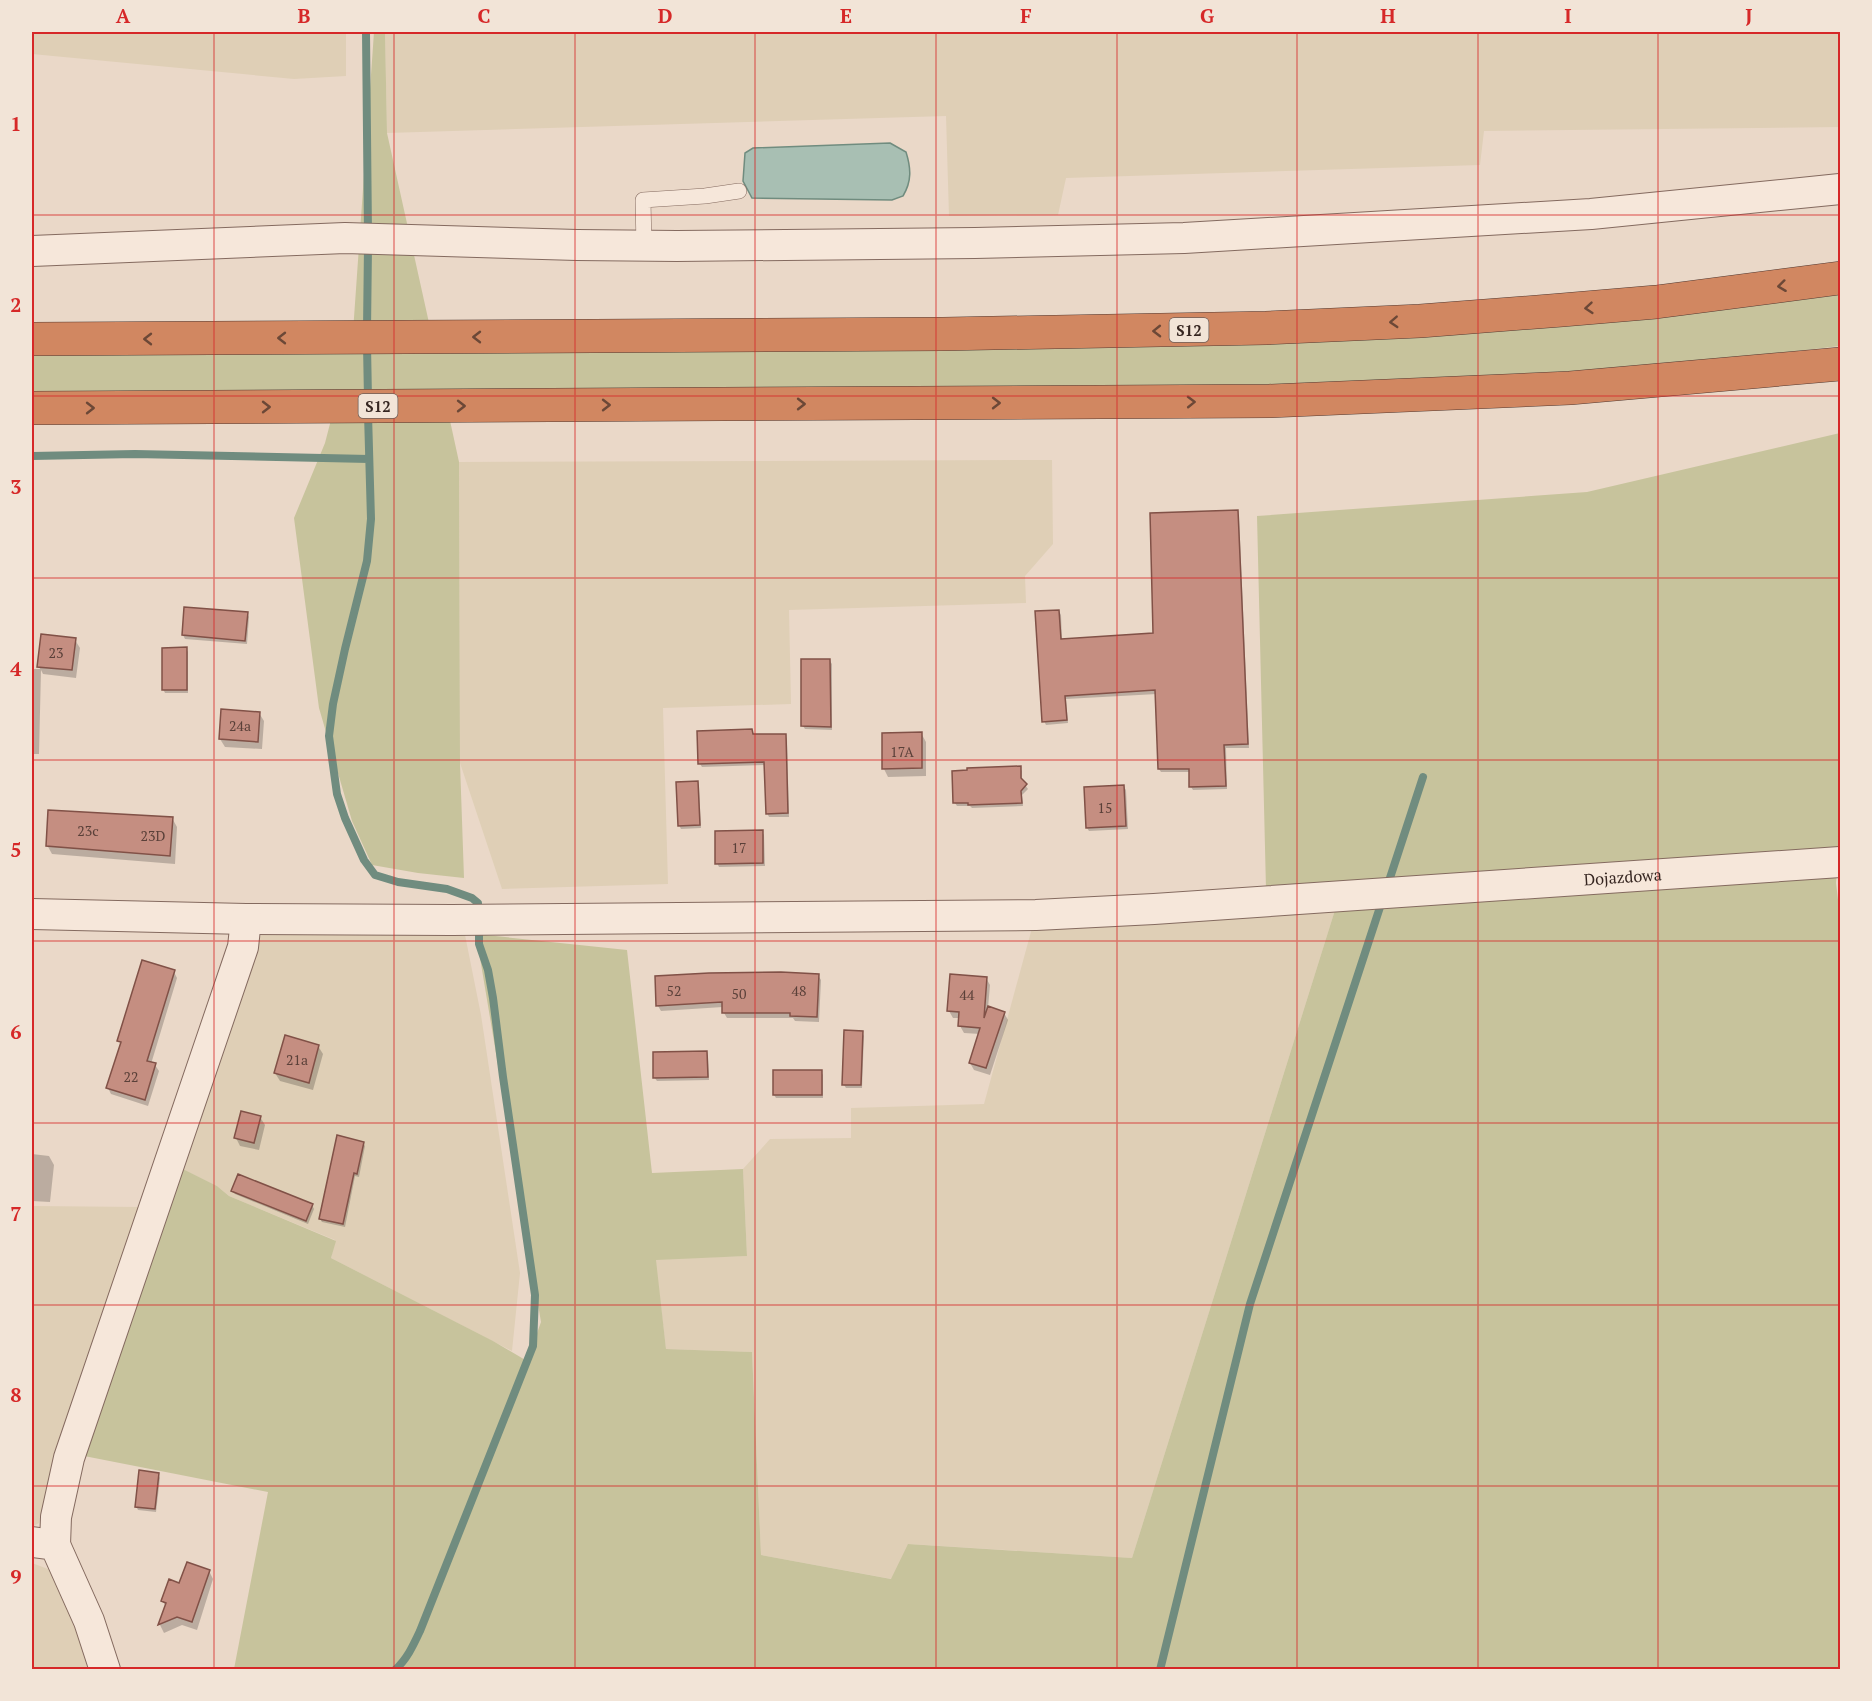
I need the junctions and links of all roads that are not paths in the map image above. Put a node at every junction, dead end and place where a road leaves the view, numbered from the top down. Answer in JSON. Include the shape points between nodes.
{"nodes":[{"id":1,"x":1840,"y":189,"type":"edge"},
{"id":2,"x":739,"y":191,"type":"dead end"},
{"id":3,"x":644,"y":246,"type":"junction"},
{"id":4,"x":32,"y":251,"type":"edge"},
{"id":5,"x":1840,"y":278,"type":"edge"},
{"id":6,"x":32,"y":339,"type":"edge"},
{"id":7,"x":1840,"y":363,"type":"edge"},
{"id":8,"x":32,"y":408,"type":"edge"},
{"id":9,"x":1840,"y":862,"type":"edge"},
{"id":10,"x":32,"y":914,"type":"edge"},
{"id":11,"x":246,"y":919,"type":"junction"},
{"id":12,"x":43,"y":1544,"type":"edge"},
{"id":13,"x":105,"y":1670,"type":"edge"}],
"edges":[{"from":1,"to":3,"type":"street","via":[[1591,214],[1184,238]]},
{"from":2,"to":3,"type":"lane","via":[[644,200]]},
{"from":3,"to":4,"type":"street","via":[[345,238]]},
{"from":5,"to":6,"type":"highway","number":"S12","one_way":true,"via":[[1656,302],[1420,321],[1266,328],[1002,334]]},
{"from":8,"to":7,"type":"highway","number":"S12","one_way":true,"via":[[1345,399],[1570,388]]},
{"from":9,"to":11,"type":"street","name":"Dojazdowa","via":[[1036,915]]},
{"from":10,"to":11,"type":"street","name":"Dojazdowa"},
{"from":11,"to":12,"type":"street","via":[[243,947],[69,1458],[56,1517]]},
{"from":12,"to":13,"type":"street","via":[[89,1621]]}]}
